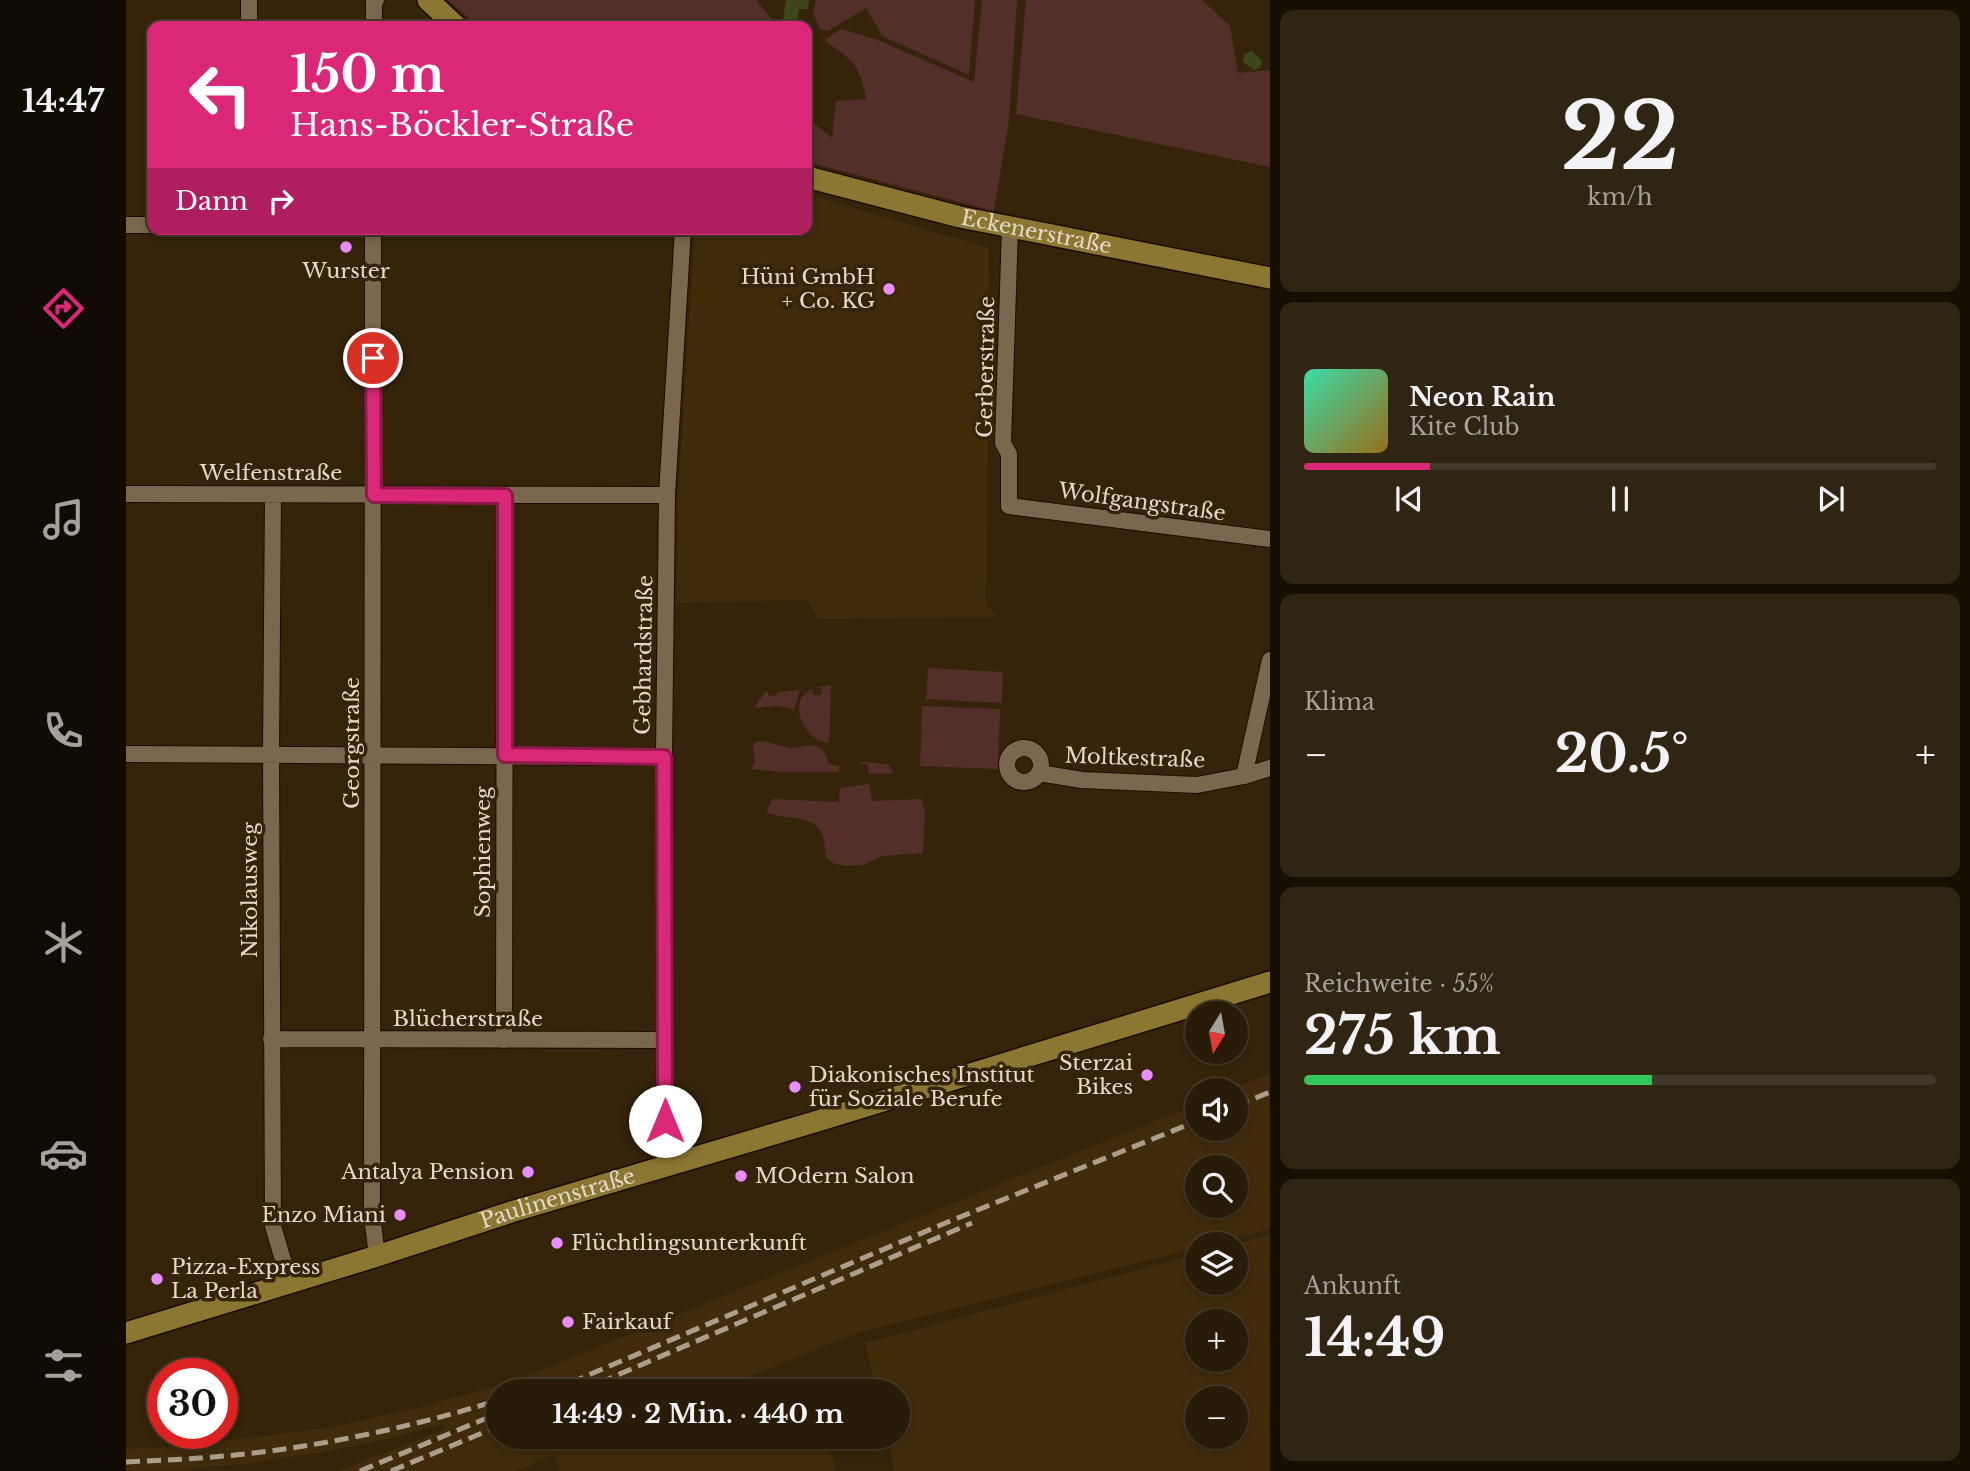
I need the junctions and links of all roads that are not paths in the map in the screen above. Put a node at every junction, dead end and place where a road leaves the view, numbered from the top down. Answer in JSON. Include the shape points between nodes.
{"nodes":[{"id":1,"x":249,"y":0,"type":"edge"},
{"id":2,"x":376,"y":0,"type":"edge"},
{"id":3,"x":428,"y":0,"type":"edge"},
{"id":4,"x":249,"y":21,"type":"edge"},
{"id":5,"x":374,"y":21,"type":"edge"},
{"id":6,"x":451,"y":21,"type":"edge"},
{"id":7,"x":812,"y":178,"type":"edge"},
{"id":8,"x":126,"y":225,"type":"edge"},
{"id":9,"x":147,"y":225,"type":"edge"},
{"id":10,"x":1010,"y":228,"type":"junction"},
{"id":11,"x":373,"y":235,"type":"edge"},
{"id":12,"x":683,"y":235,"type":"edge"},
{"id":13,"x":1270,"y":278,"type":"edge"},
{"id":14,"x":126,"y":494,"type":"edge"},
{"id":15,"x":273,"y":495,"type":"junction"},
{"id":16,"x":374,"y":495,"type":"junction"},
{"id":17,"x":667,"y":495,"type":"junction"},
{"id":18,"x":505,"y":496,"type":"junction"},
{"id":19,"x":1009,"y":506,"type":"joint"},
{"id":20,"x":1270,"y":540,"type":"edge"},
{"id":21,"x":1270,"y":660,"type":"edge"},
{"id":22,"x":271,"y":753,"type":"junction"},
{"id":23,"x":126,"y":754,"type":"edge"},
{"id":24,"x":372,"y":755,"type":"junction"},
{"id":25,"x":505,"y":755,"type":"junction"},
{"id":26,"x":664,"y":757,"type":"junction"},
{"id":27,"x":1270,"y":768,"type":"edge"},
{"id":28,"x":1039,"y":773,"type":"dead end"},
{"id":29,"x":1244,"y":776,"type":"junction"},
{"id":30,"x":1270,"y":982,"type":"edge"},
{"id":31,"x":373,"y":1039,"type":"junction"},
{"id":32,"x":271,"y":1040,"type":"junction"},
{"id":33,"x":504,"y":1040,"type":"junction"},
{"id":34,"x":664,"y":1040,"type":"junction"},
{"id":35,"x":665,"y":1165,"type":"junction"},
{"id":36,"x":377,"y":1256,"type":"junction"},
{"id":37,"x":289,"y":1284,"type":"junction"},
{"id":38,"x":126,"y":1333,"type":"edge"}],
"edges":[{"from":1,"to":4,"type":"street"},
{"from":2,"to":5,"type":"street"},
{"from":3,"to":6,"type":"main road"},
{"from":7,"to":10,"type":"main road","name":"Eckenerstraße"},
{"from":8,"to":9,"type":"street"},
{"from":10,"to":13,"type":"main road","name":"Eckenerstraße"},
{"from":10,"to":19,"type":"street","name":"Gerberstraße","via":[[1003,443],[1009,454]]},
{"from":11,"to":16,"type":"street","name":"Georgstraße"},
{"from":12,"to":17,"type":"street","name":"Gebhardstraße"},
{"from":14,"to":15,"type":"street","name":"Welfenstraße"},
{"from":15,"to":16,"type":"street","name":"Welfenstraße"},
{"from":15,"to":22,"type":"street","name":"Nikolausweg"},
{"from":16,"to":18,"type":"street","name":"Welfenstraße"},
{"from":16,"to":24,"type":"street","name":"Georgstraße"},
{"from":17,"to":18,"type":"street","name":"Welfenstraße"},
{"from":17,"to":26,"type":"street","name":"Gebhardstraße"},
{"from":18,"to":25,"type":"street","name":"Sophienweg"},
{"from":19,"to":20,"type":"street","name":"Wolfgangstraße"},
{"from":21,"to":29,"type":"street"},
{"from":22,"to":23,"type":"street"},
{"from":22,"to":24,"type":"street"},
{"from":22,"to":32,"type":"street","name":"Nikolausweg"},
{"from":24,"to":25,"type":"street"},
{"from":24,"to":31,"type":"street","name":"Georgstraße"},
{"from":25,"to":26,"type":"street"},
{"from":25,"to":33,"type":"street","name":"Sophienweg"},
{"from":26,"to":34,"type":"street","name":"Gebhardstraße"},
{"from":27,"to":29,"type":"street","name":"Moltkestraße"},
{"from":28,"to":29,"type":"street","name":"Moltkestraße","via":[[1082,780],[1197,785]]},
{"from":30,"to":35,"type":"main road","name":"Paulinenstraße"},
{"from":31,"to":32,"type":"street","name":"Blücherstraße"},
{"from":31,"to":33,"type":"street","name":"Blücherstraße"},
{"from":31,"to":36,"type":"street","name":"Georgstraße","via":[[372,1216]]},
{"from":32,"to":37,"type":"street","name":"Nikolausweg","via":[[273,1226]]},
{"from":33,"to":34,"type":"street","name":"Blücherstraße"},
{"from":34,"to":35,"type":"street","name":"Gebhardstraße"},
{"from":35,"to":36,"type":"main road","name":"Paulinenstraße"},
{"from":36,"to":37,"type":"main road","name":"Paulinenstraße"},
{"from":37,"to":38,"type":"main road","name":"Paulinenstraße"}]}
